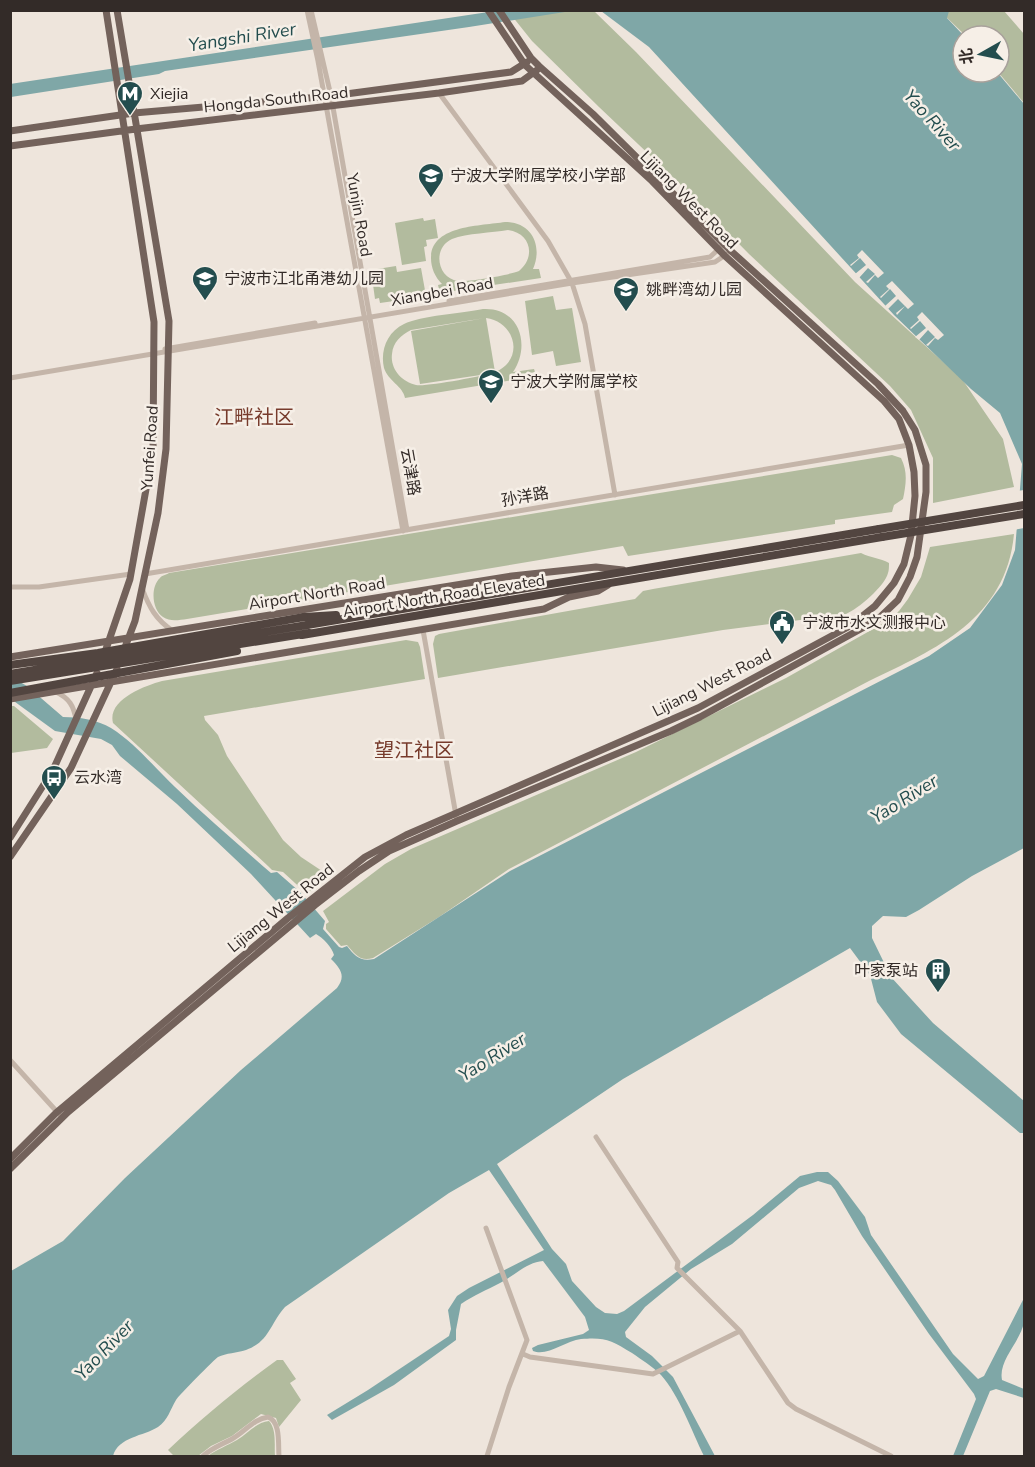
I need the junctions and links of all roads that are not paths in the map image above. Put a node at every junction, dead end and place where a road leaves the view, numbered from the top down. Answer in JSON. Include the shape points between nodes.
{"nodes":[{"id":1,"x":106,"y":10,"type":"edge"},
{"id":2,"x":117,"y":10,"type":"edge"},
{"id":3,"x":307,"y":10,"type":"edge"},
{"id":4,"x":311,"y":10,"type":"edge"},
{"id":5,"x":488,"y":10,"type":"edge"},
{"id":6,"x":499,"y":10,"type":"edge"},
{"id":7,"x":312,"y":23,"type":"junction"},
{"id":8,"x":531,"y":58,"type":"junction"},
{"id":9,"x":525,"y":65,"type":"junction"},
{"id":10,"x":539,"y":66,"type":"junction"},
{"id":11,"x":534,"y":73,"type":"junction"},
{"id":12,"x":439,"y":93,"type":"junction"},
{"id":13,"x":328,"y":96,"type":"junction"},
{"id":14,"x":329,"y":108,"type":"junction"},
{"id":15,"x":134,"y":113,"type":"junction"},
{"id":16,"x":123,"y":114,"type":"junction"},
{"id":17,"x":136,"y":129,"type":"junction"},
{"id":18,"x":10,"y":130,"type":"edge"},
{"id":19,"x":125,"y":130,"type":"junction"},
{"id":20,"x":10,"y":146,"type":"edge"},
{"id":21,"x":721,"y":247,"type":"junction"},
{"id":22,"x":728,"y":253,"type":"junction"},
{"id":23,"x":570,"y":281,"type":"junction"},
{"id":24,"x":367,"y":316,"type":"junction"},
{"id":25,"x":169,"y":350,"type":"junction"},
{"id":26,"x":155,"y":354,"type":"junction"},
{"id":27,"x":10,"y":378,"type":"edge"},
{"id":28,"x":909,"y":445,"type":"junction"},
{"id":29,"x":615,"y":495,"type":"junction"},
{"id":30,"x":1024,"y":505,"type":"edge"},
{"id":31,"x":1024,"y":514,"type":"edge"},
{"id":32,"x":405,"y":531,"type":"junction"},
{"id":33,"x":881,"y":533,"type":"junction"},
{"id":34,"x":629,"y":570,"type":"junction"},
{"id":35,"x":131,"y":574,"type":"junction"},
{"id":36,"x":145,"y":574,"type":"junction"},
{"id":37,"x":610,"y":584,"type":"junction"},
{"id":38,"x":10,"y":587,"type":"edge"},
{"id":39,"x":142,"y":588,"type":"junction"},
{"id":40,"x":307,"y":625,"type":"junction"},
{"id":41,"x":423,"y":630,"type":"junction"},
{"id":42,"x":173,"y":631,"type":"junction"},
{"id":43,"x":129,"y":638,"type":"junction"},
{"id":44,"x":109,"y":642,"type":"junction"},
{"id":45,"x":10,"y":657,"type":"edge"},
{"id":46,"x":10,"y":665,"type":"edge"},
{"id":47,"x":10,"y":674,"type":"edge"},
{"id":48,"x":10,"y":681,"type":"edge"},
{"id":49,"x":112,"y":682,"type":"junction"},
{"id":50,"x":92,"y":686,"type":"junction"},
{"id":51,"x":56,"y":692,"type":"junction"},
{"id":52,"x":10,"y":693,"type":"edge"},
{"id":53,"x":10,"y":699,"type":"edge"},
{"id":54,"x":76,"y":720,"type":"junction"},
{"id":55,"x":456,"y":817,"type":"junction"},
{"id":56,"x":10,"y":838,"type":"edge"},
{"id":57,"x":10,"y":857,"type":"edge"},
{"id":58,"x":10,"y":1060,"type":"edge"},
{"id":59,"x":60,"y":1115,"type":"junction"},
{"id":60,"x":596,"y":1137,"type":"dead end"},
{"id":61,"x":10,"y":1159,"type":"edge"},
{"id":62,"x":10,"y":1169,"type":"edge"},
{"id":63,"x":486,"y":1228,"type":"dead end"},
{"id":64,"x":740,"y":1331,"type":"junction"},
{"id":65,"x":523,"y":1354,"type":"junction"},
{"id":66,"x":203,"y":1456,"type":"edge"},
{"id":67,"x":279,"y":1456,"type":"edge"},
{"id":68,"x":488,"y":1456,"type":"edge"},
{"id":69,"x":891,"y":1456,"type":"edge"}],
"edges":[{"from":1,"to":16,"type":"main road","name":"Yunfei Road"},
{"from":2,"to":15,"type":"main road","name":"Yunfei Road"},
{"from":3,"to":7,"type":"street","name":"Yunjin Road"},
{"from":4,"to":7,"type":"street","name":"Yunjin Road"},
{"from":5,"to":9,"type":"main road","name":"Lijiang West Road"},
{"from":6,"to":8,"type":"main road","name":"Lijiang West Road"},
{"from":7,"to":13,"type":"street","name":"Yunjin Road"},
{"from":8,"to":9,"type":"main road"},
{"from":8,"to":10,"type":"main road","name":"Lijiang West Road"},
{"from":9,"to":11,"type":"main road","name":"Lijiang West Road"},
{"from":9,"to":13,"type":"main road","name":"Hongda South Road","via":[[512,72]]},
{"from":10,"to":11,"type":"main road"},
{"from":10,"to":21,"type":"main road","name":"Lijiang West Road","via":[[593,114]]},
{"from":11,"to":12,"type":"main road","name":"Hongda South Road","via":[[522,81]]},
{"from":11,"to":21,"type":"main road","name":"Lijiang West Road"},
{"from":12,"to":14,"type":"main road","name":"Hongda South Road"},
{"from":12,"to":23,"type":"street","via":[[548,241]]},
{"from":13,"to":14,"type":"street","name":"Yunjin Road"},
{"from":13,"to":15,"type":"main road","name":"Hongda South Road"},
{"from":14,"to":17,"type":"main road","name":"Hongda South Road"},
{"from":14,"to":24,"type":"street","name":"Yunjin Road"},
{"from":15,"to":16,"type":"main road","name":"Hongda South Road"},
{"from":15,"to":17,"type":"main road","name":"Yunfei Road"},
{"from":16,"to":18,"type":"main road","name":"Hongda South Road"},
{"from":16,"to":19,"type":"main road","name":"Yunfei Road"},
{"from":17,"to":19,"type":"main road","name":"Hongda South Road"},
{"from":17,"to":25,"type":"main road","name":"Yunfei Road","via":[[169,321]]},
{"from":19,"to":20,"type":"main road","name":"Hongda South Road"},
{"from":19,"to":26,"type":"main road","name":"Yunfei Road","via":[[154,322]]},
{"from":21,"to":22,"type":"main road","name":"Lijiang West Road"},
{"from":21,"to":23,"type":"street","name":"Xiangbei Road","via":[[710,256]]},
{"from":22,"to":23,"type":"street","name":"Xiangbei Road","via":[[715,262]]},
{"from":22,"to":28,"type":"main road","name":"Lijiang West Road","via":[[884,400],[899,420]]},
{"from":22,"to":55,"type":"main road","name":"Lijiang West Road","via":[[878,384],[915,430],[926,465],[926,492],[917,557],[910,577],[898,600],[877,620],[700,717]]},
{"from":23,"to":24,"type":"street","name":"Xiangbei Road"},
{"from":23,"to":29,"type":"street","via":[[585,324]]},
{"from":24,"to":25,"type":"street","name":"Xiangbei Road"},
{"from":24,"to":32,"type":"street","name":"Yunjin Road"},
{"from":25,"to":26,"type":"street","name":"Xiangbei Road"},
{"from":25,"to":36,"type":"main road","name":"Yunfei Road","via":[[166,449]]},
{"from":26,"to":27,"type":"street","name":"Xiangbei Road"},
{"from":26,"to":35,"type":"main road","name":"Yunfei Road","via":[[153,450]]},
{"from":28,"to":29,"type":"street","name":"孙洋路"},
{"from":28,"to":55,"type":"main road","name":"Lijiang West Road","via":[[915,496],[904,564],[894,584],[850,626],[698,708]]},
{"from":29,"to":32,"type":"street","name":"孙洋路"},
{"from":30,"to":33,"type":"highway","bridge":true},
{"from":31,"to":33,"type":"highway","bridge":true},
{"from":32,"to":36,"type":"street","name":"孙洋路"},
{"from":33,"to":34,"type":"highway","name":"Airport North Road Elevated"},
{"from":33,"to":37,"type":"highway","name":"Airport North Road Elevated"},
{"from":34,"to":40,"type":"highway","name":"Airport North Road Elevated"},
{"from":34,"to":42,"type":"main road","name":"Airport North Road","via":[[596,567],[512,576]]},
{"from":35,"to":38,"type":"street","via":[[39,587]]},
{"from":35,"to":44,"type":"main road","name":"Yunfei Road"},
{"from":36,"to":39,"type":"main road","name":"Yunfei Road"},
{"from":37,"to":40,"type":"highway","name":"Airport North Road Elevated"},
{"from":37,"to":41,"type":"main road","via":[[544,609]]},
{"from":39,"to":42,"type":"street","via":[[152,612]]},
{"from":39,"to":43,"type":"main road","name":"Yunfei Road"},
{"from":40,"to":46,"type":"highway","bridge":true},
{"from":40,"to":47,"type":"highway","name":"Airport North Road Elevated","bridge":true},
{"from":40,"to":48,"type":"highway","name":"Airport North Road Elevated","bridge":true},
{"from":40,"to":52,"type":"highway","bridge":true,"via":[[270,644]]},
{"from":41,"to":49,"type":"main road"},
{"from":41,"to":55,"type":"street"},
{"from":42,"to":43,"type":"main road","name":"Airport North Road"},
{"from":43,"to":44,"type":"main road","name":"Airport North Road"},
{"from":43,"to":49,"type":"main road","name":"Yunfei Road"},
{"from":44,"to":45,"type":"main road","name":"Airport North Road"},
{"from":44,"to":50,"type":"main road","name":"Yunfei Road"},
{"from":49,"to":50,"type":"main road"},
{"from":49,"to":57,"type":"main road","name":"Yunfei Road","via":[[71,768]]},
{"from":50,"to":51,"type":"main road"},
{"from":50,"to":54,"type":"main road","name":"Yunfei Road"},
{"from":51,"to":53,"type":"main road"},
{"from":51,"to":54,"type":"street","via":[[72,704]]},
{"from":54,"to":56,"type":"main road","name":"Yunfei Road","via":[[53,770]]},
{"from":55,"to":59,"type":"main road","name":"Lijiang West Road","via":[[406,835],[365,857]]},
{"from":58,"to":59,"type":"street"},
{"from":59,"to":61,"type":"main road","name":"Lijiang West Road"},
{"from":59,"to":62,"type":"main road"},
{"from":60,"to":64,"type":"street","via":[[678,1262],[677,1268]]},
{"from":63,"to":65,"type":"street","via":[[527,1338]]},
{"from":64,"to":65,"type":"street","via":[[653,1374]]},
{"from":64,"to":69,"type":"street","via":[[796,1409]]},
{"from":65,"to":68,"type":"street"},
{"from":66,"to":67,"type":"street","via":[[257,1420],[268,1417],[276,1424]]}]}
